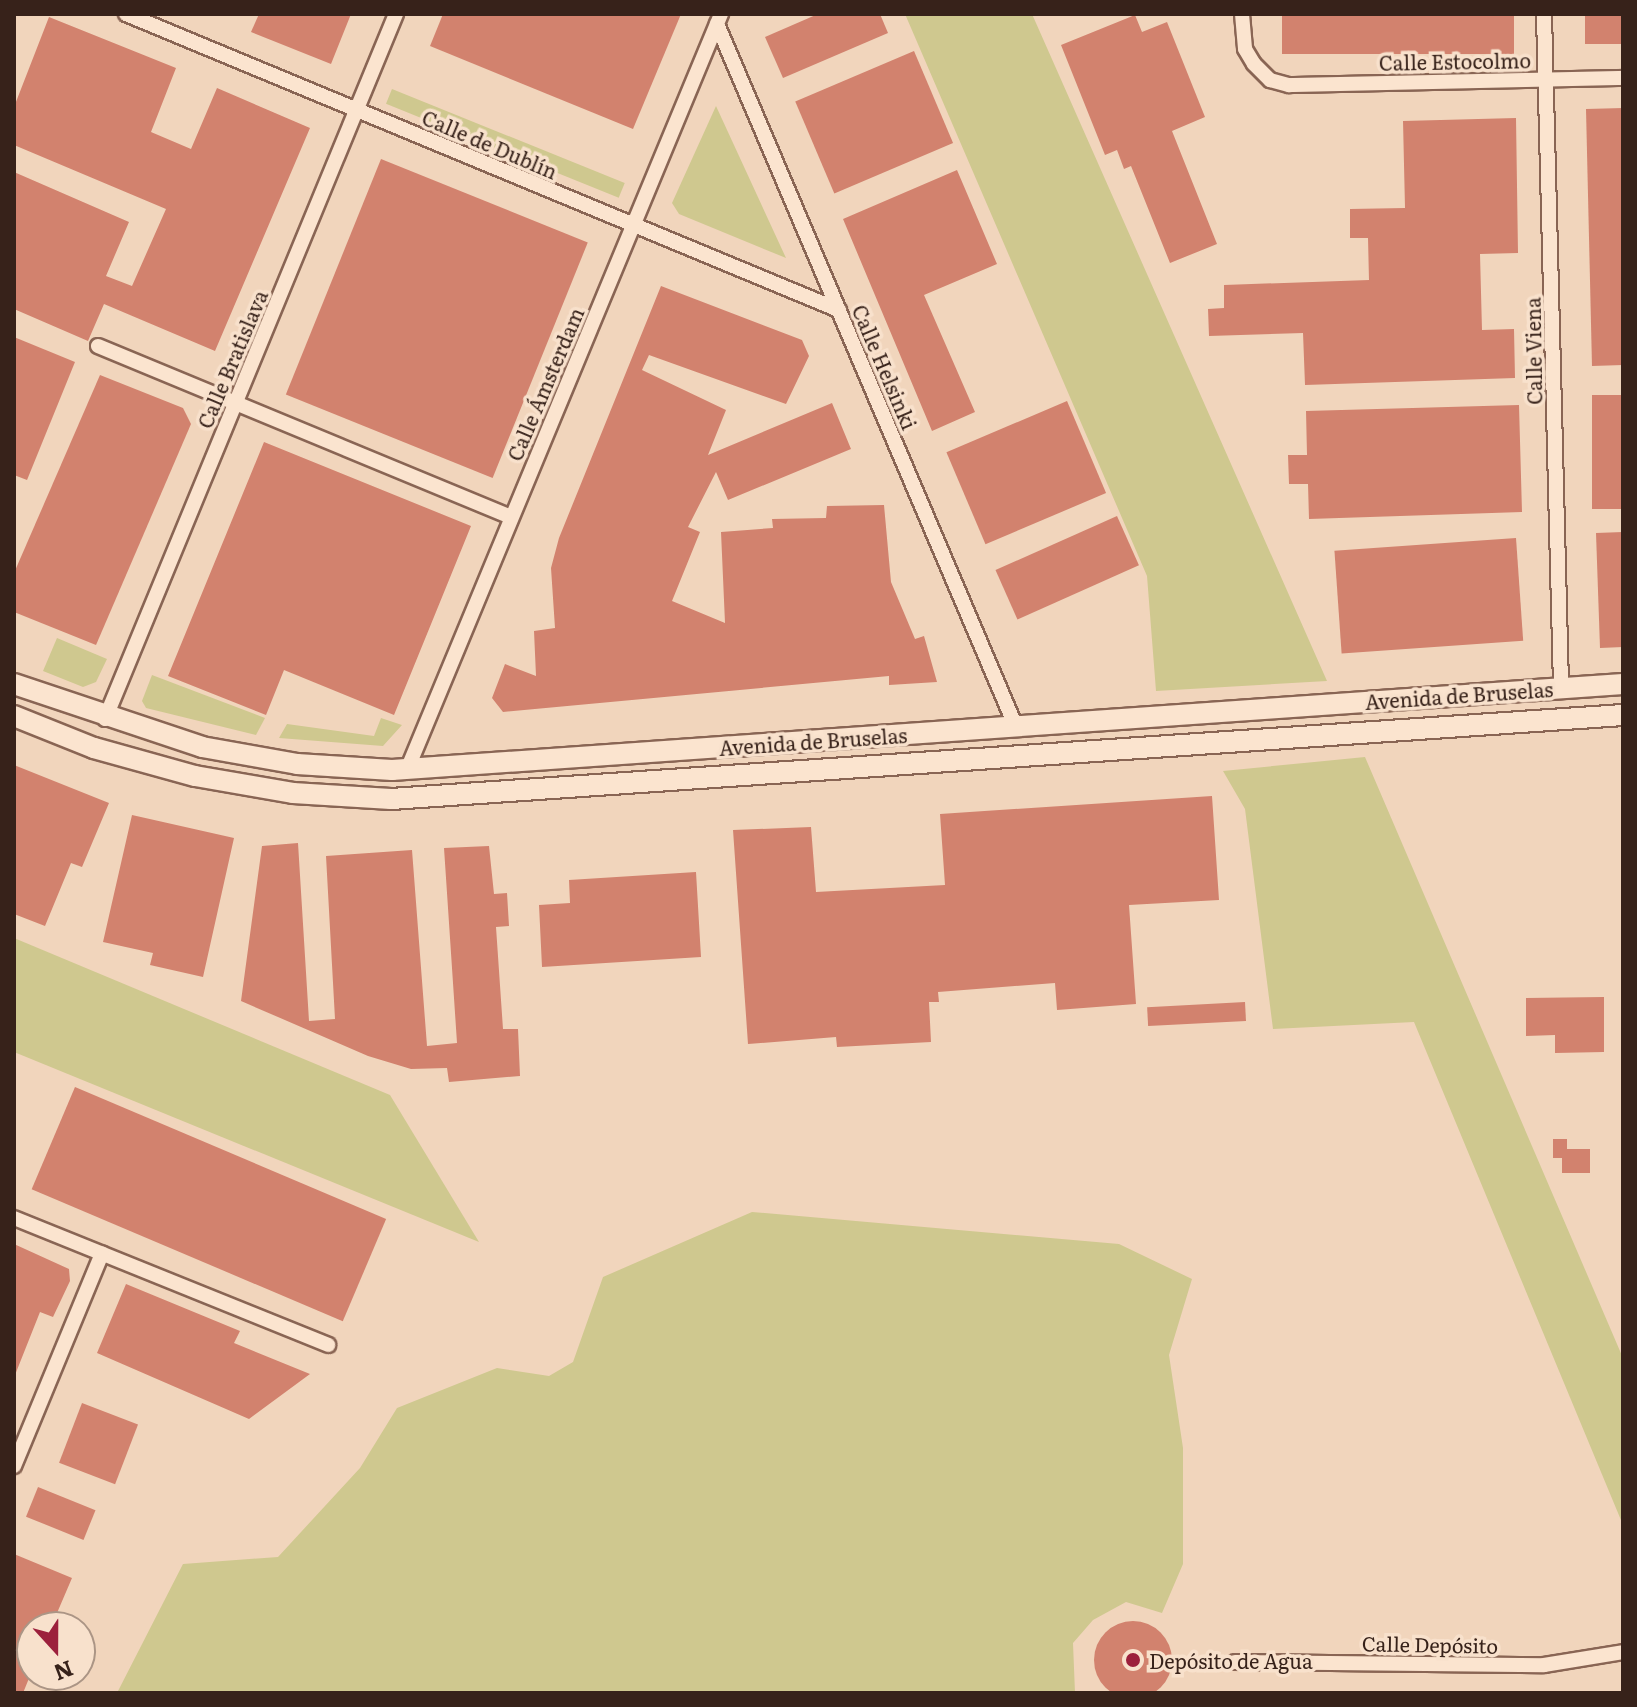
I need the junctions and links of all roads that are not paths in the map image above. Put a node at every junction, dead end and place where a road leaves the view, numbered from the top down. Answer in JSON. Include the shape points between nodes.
{"nodes":[{"id":1,"x":126,"y":14,"type":"edge"},
{"id":2,"x":396,"y":14,"type":"edge"},
{"id":3,"x":1242,"y":14,"type":"edge"},
{"id":4,"x":1544,"y":14,"type":"edge"},
{"id":5,"x":719,"y":19,"type":"edge"},
{"id":6,"x":1623,"y":78,"type":"edge"},
{"id":7,"x":1545,"y":79,"type":"junction"},
{"id":8,"x":357,"y":110,"type":"junction"},
{"id":9,"x":633,"y":225,"type":"junction"},
{"id":10,"x":839,"y":310,"type":"junction"},
{"id":11,"x":98,"y":346,"type":"dead end"},
{"id":12,"x":236,"y":402,"type":"junction"},
{"id":13,"x":511,"y":517,"type":"junction"},
{"id":14,"x":14,"y":684,"type":"edge"},
{"id":15,"x":1623,"y":684,"type":"edge"},
{"id":16,"x":1561,"y":687,"type":"junction"},
{"id":17,"x":1372,"y":702,"type":"junction"},
{"id":18,"x":1623,"y":715,"type":"edge"},
{"id":19,"x":14,"y":716,"type":"edge"},
{"id":20,"x":1562,"y":718,"type":"junction"},
{"id":21,"x":105,"y":719,"type":"junction"},
{"id":22,"x":1016,"y":727,"type":"junction"},
{"id":23,"x":1377,"y":729,"type":"junction"},
{"id":24,"x":94,"y":748,"type":"junction"},
{"id":25,"x":1020,"y":755,"type":"junction"},
{"id":26,"x":407,"y":770,"type":"junction"},
{"id":27,"x":404,"y":799,"type":"junction"},
{"id":28,"x":14,"y":1218,"type":"edge"},
{"id":29,"x":102,"y":1254,"type":"junction"},
{"id":30,"x":328,"y":1345,"type":"dead end"},
{"id":31,"x":14,"y":1466,"type":"edge"},
{"id":32,"x":1623,"y":1652,"type":"edge"},
{"id":33,"x":1235,"y":1662,"type":"dead end"}],
"edges":[{"from":1,"to":8,"type":"street","name":"Calle de Dublín"},
{"from":2,"to":8,"type":"street","name":"Calle Bratislava"},
{"from":3,"to":7,"type":"street","name":"Calle Estocolmo","via":[[1245,49],[1254,64],[1270,80],[1289,85]]},
{"from":4,"to":7,"type":"street","name":"Calle Viena"},
{"from":5,"to":9,"type":"street","name":"Calle Ámsterdam"},
{"from":5,"to":10,"type":"street","name":"Calle Helsinki"},
{"from":6,"to":7,"type":"street","name":"Calle Estocolmo"},
{"from":7,"to":16,"type":"street","name":"Calle Viena"},
{"from":8,"to":9,"type":"street","name":"Calle de Dublín"},
{"from":8,"to":12,"type":"street","name":"Calle Bratislava"},
{"from":9,"to":10,"type":"street","name":"Calle de Dublín"},
{"from":9,"to":13,"type":"street","name":"Calle Ámsterdam"},
{"from":10,"to":22,"type":"street","name":"Calle Helsinki"},
{"from":11,"to":12,"type":"street"},
{"from":12,"to":13,"type":"street"},
{"from":12,"to":21,"type":"street","name":"Calle Bratislava"},
{"from":13,"to":26,"type":"street","name":"Calle Ámsterdam"},
{"from":14,"to":21,"type":"main road","name":"Avenida de Bruselas"},
{"from":15,"to":16,"type":"main road","name":"Avenida de Bruselas"},
{"from":16,"to":17,"type":"main road","name":"Avenida de Bruselas"},
{"from":16,"to":20,"type":"main road"},
{"from":17,"to":22,"type":"main road","name":"Avenida de Bruselas"},
{"from":17,"to":23,"type":"main road"},
{"from":18,"to":20,"type":"main road","name":"Avenida de Bruselas"},
{"from":19,"to":24,"type":"main road","name":"Avenida de Bruselas"},
{"from":20,"to":23,"type":"main road","name":"Avenida de Bruselas"},
{"from":21,"to":24,"type":"main road"},
{"from":21,"to":26,"type":"main road","name":"Avenida de Bruselas","via":[[266,759]]},
{"from":22,"to":25,"type":"main road"},
{"from":22,"to":26,"type":"main road","name":"Avenida de Bruselas"},
{"from":23,"to":25,"type":"main road","name":"Avenida de Bruselas"},
{"from":24,"to":27,"type":"main road","name":"Avenida de Bruselas","via":[[229,783]]},
{"from":25,"to":27,"type":"main road","name":"Avenida de Bruselas"},
{"from":26,"to":27,"type":"main road"},
{"from":28,"to":29,"type":"street"},
{"from":29,"to":30,"type":"street"},
{"from":29,"to":31,"type":"street"},
{"from":32,"to":33,"type":"street","name":"Calle Depósito","via":[[1544,1665]]}]}
